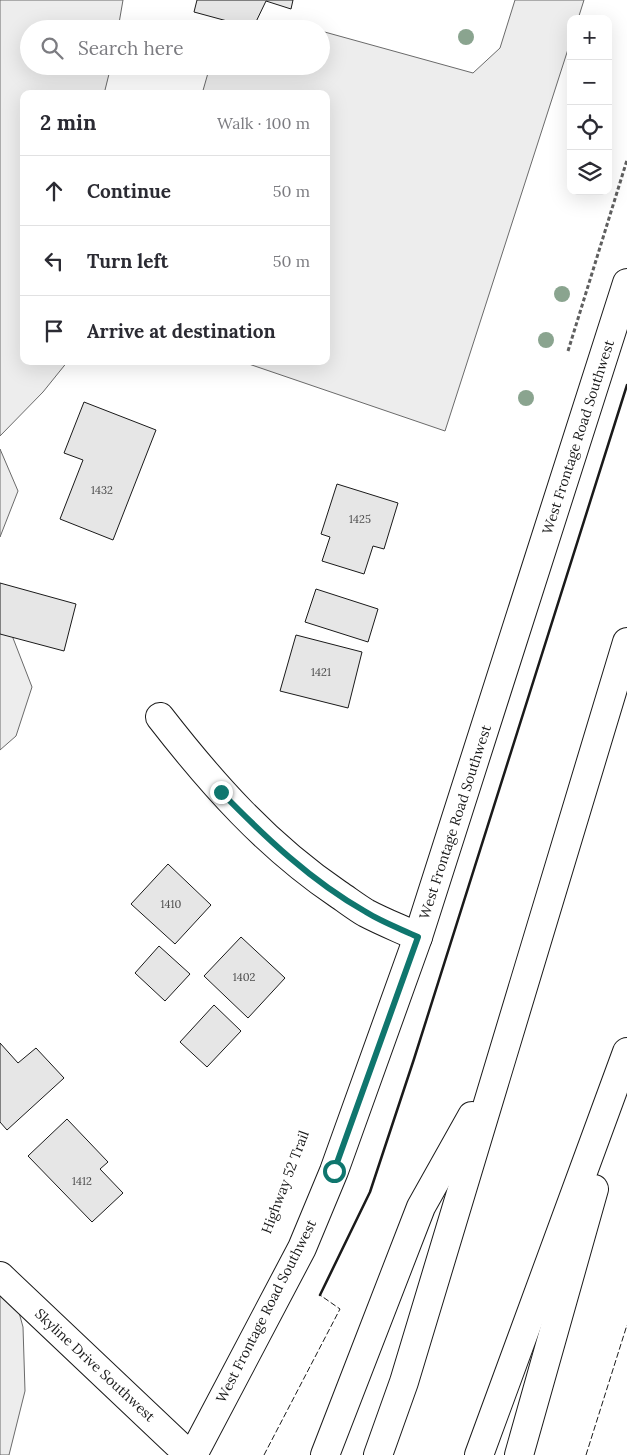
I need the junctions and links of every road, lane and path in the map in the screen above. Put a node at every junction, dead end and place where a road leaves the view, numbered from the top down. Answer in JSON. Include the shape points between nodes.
{"nodes":[{"id":1,"x":627,"y":283,"type":"edge"},
{"id":2,"x":627,"y":642,"type":"edge"},
{"id":3,"x":160,"y":717,"type":"dead end"},
{"id":4,"x":418,"y":937,"type":"junction"},
{"id":5,"x":627,"y":1052,"type":"edge"},
{"id":6,"x":627,"y":1071,"type":"edge"},
{"id":7,"x":496,"y":1073,"type":"junction"},
{"id":8,"x":0,"y":1276,"type":"edge"},
{"id":9,"x":191,"y":1455,"type":"edge"},
{"id":10,"x":326,"y":1455,"type":"edge"},
{"id":11,"x":378,"y":1455,"type":"edge"},
{"id":12,"x":479,"y":1455,"type":"edge"},
{"id":13,"x":519,"y":1455,"type":"edge"}],
"edges":[{"from":1,"to":4,"type":"main road","name":"West Frontage Road Southwest"},
{"from":2,"to":7,"type":"main road"},
{"from":3,"to":4,"type":"main road","via":[[221,792],[279,849],[366,912]]},
{"from":4,"to":9,"type":"main road","name":"West Frontage Road Southwest","via":[[334,1171],[302,1248]]},
{"from":5,"to":12,"type":"main road"},
{"from":6,"to":13,"type":"main road"},
{"from":7,"to":10,"type":"main road","via":[[421,1207]]},
{"from":7,"to":11,"type":"main road","via":[[404,1382]]},
{"from":8,"to":9,"type":"main road","name":"Skyline Drive Southwest"}]}
